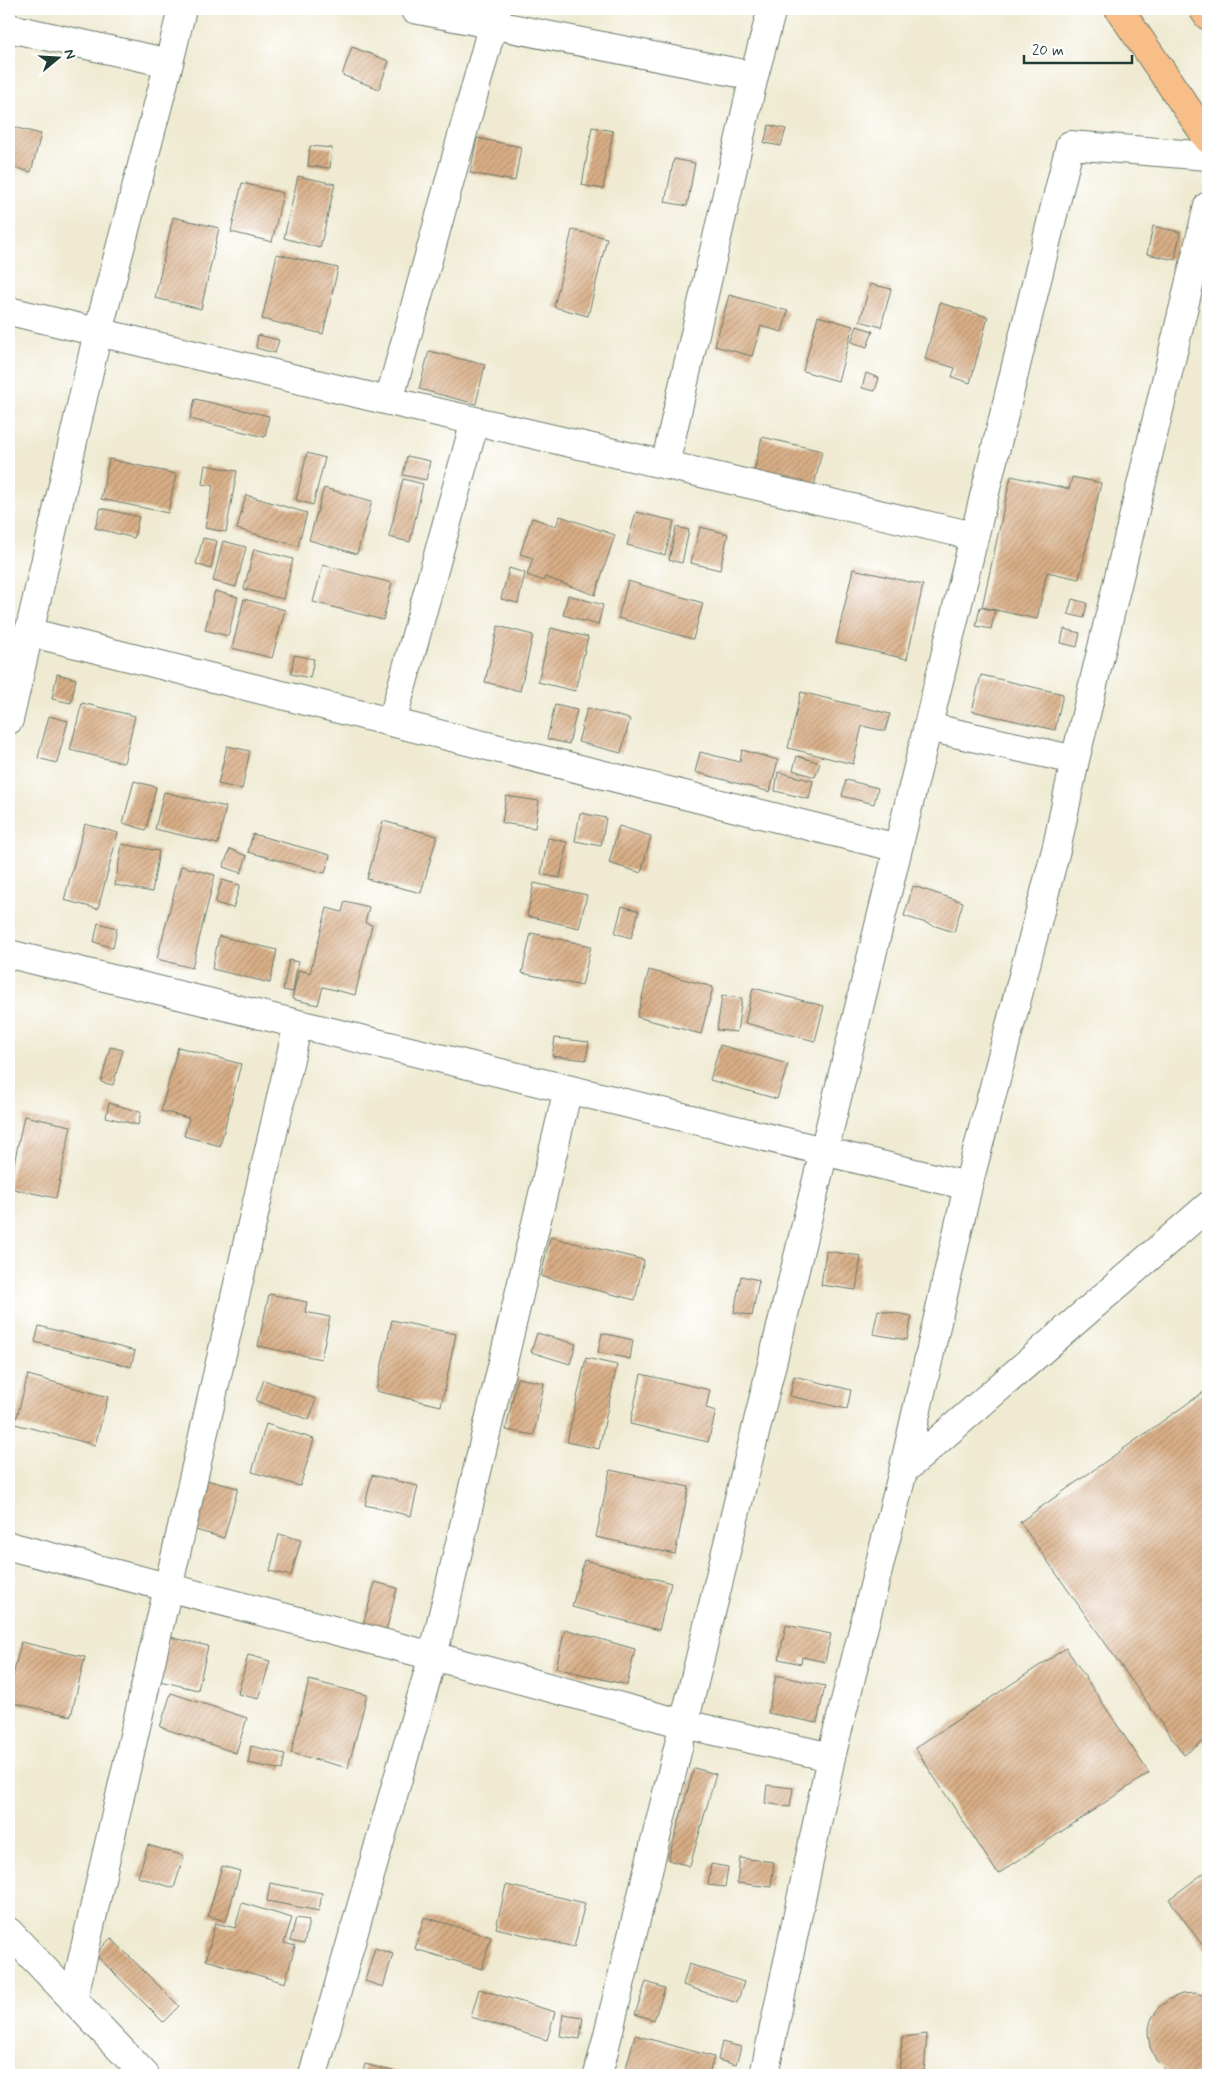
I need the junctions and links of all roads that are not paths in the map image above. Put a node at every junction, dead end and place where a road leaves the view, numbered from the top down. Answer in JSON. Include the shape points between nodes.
{"nodes":[{"id":1,"x":182,"y":9,"type":"edge"},
{"id":2,"x":414,"y":9,"type":"edge"},
{"id":3,"x":772,"y":9,"type":"edge"},
{"id":4,"x":1119,"y":9,"type":"edge"},
{"id":5,"x":1203,"y":9,"type":"edge"},
{"id":6,"x":1208,"y":16,"type":"edge"},
{"id":7,"x":495,"y":17,"type":"edge"},
{"id":8,"x":9,"y":28,"type":"edge"},
{"id":9,"x":169,"y":63,"type":"junction"},
{"id":10,"x":754,"y":76,"type":"junction"},
{"id":11,"x":1208,"y":139,"type":"edge"},
{"id":12,"x":1208,"y":156,"type":"edge"},
{"id":13,"x":1208,"y":206,"type":"edge"},
{"id":14,"x":9,"y":310,"type":"edge"},
{"id":15,"x":98,"y":332,"type":"junction"},
{"id":16,"x":389,"y":401,"type":"junction"},
{"id":17,"x":475,"y":421,"type":"junction"},
{"id":18,"x":665,"y":466,"type":"junction"},
{"id":19,"x":974,"y":536,"type":"junction"},
{"id":20,"x":28,"y":632,"type":"junction"},
{"id":21,"x":9,"y":720,"type":"edge"},
{"id":22,"x":392,"y":722,"type":"junction"},
{"id":23,"x":928,"y":728,"type":"junction"},
{"id":24,"x":1075,"y":760,"type":"junction"},
{"id":25,"x":898,"y":848,"type":"junction"},
{"id":26,"x":9,"y":954,"type":"edge"},
{"id":27,"x":298,"y":1024,"type":"junction"},
{"id":28,"x":568,"y":1089,"type":"junction"},
{"id":29,"x":824,"y":1152,"type":"junction"},
{"id":30,"x":968,"y":1186,"type":"junction"},
{"id":31,"x":1208,"y":1206,"type":"edge"},
{"id":32,"x":903,"y":1471,"type":"junction"},
{"id":33,"x":9,"y":1546,"type":"edge"},
{"id":34,"x":168,"y":1588,"type":"junction"},
{"id":35,"x":433,"y":1656,"type":"junction"},
{"id":36,"x":684,"y":1724,"type":"junction"},
{"id":37,"x":831,"y":1757,"type":"junction"},
{"id":38,"x":9,"y":1932,"type":"edge"},
{"id":39,"x":73,"y":2000,"type":"junction"},
{"id":40,"x":145,"y":2075,"type":"edge"},
{"id":41,"x":313,"y":2075,"type":"edge"},
{"id":42,"x":598,"y":2075,"type":"edge"},
{"id":43,"x":764,"y":2075,"type":"edge"}],
"edges":[{"from":1,"to":9,"type":"street"},
{"from":2,"to":7,"type":"street"},
{"from":3,"to":10,"type":"street"},
{"from":4,"to":11,"type":"main road"},
{"from":5,"to":6,"type":"main road"},
{"from":7,"to":10,"type":"street"},
{"from":7,"to":16,"type":"street"},
{"from":8,"to":9,"type":"street"},
{"from":9,"to":15,"type":"street"},
{"from":10,"to":18,"type":"street"},
{"from":12,"to":19,"type":"street","via":[[1070,144]]},
{"from":13,"to":24,"type":"street"},
{"from":14,"to":15,"type":"street"},
{"from":15,"to":16,"type":"street"},
{"from":15,"to":20,"type":"street"},
{"from":16,"to":17,"type":"street"},
{"from":17,"to":18,"type":"street"},
{"from":17,"to":22,"type":"street"},
{"from":18,"to":19,"type":"street"},
{"from":19,"to":23,"type":"street"},
{"from":20,"to":21,"type":"street"},
{"from":20,"to":22,"type":"street"},
{"from":22,"to":25,"type":"street"},
{"from":23,"to":24,"type":"street"},
{"from":23,"to":25,"type":"street"},
{"from":24,"to":30,"type":"street","via":[[1057,846]]},
{"from":25,"to":29,"type":"street"},
{"from":26,"to":27,"type":"street"},
{"from":27,"to":28,"type":"street"},
{"from":27,"to":34,"type":"street"},
{"from":28,"to":29,"type":"street"},
{"from":28,"to":35,"type":"street"},
{"from":29,"to":30,"type":"street"},
{"from":29,"to":36,"type":"street"},
{"from":30,"to":32,"type":"street"},
{"from":31,"to":32,"type":"street"},
{"from":32,"to":37,"type":"street"},
{"from":33,"to":34,"type":"street"},
{"from":34,"to":35,"type":"street"},
{"from":34,"to":39,"type":"street"},
{"from":35,"to":36,"type":"street"},
{"from":35,"to":41,"type":"street"},
{"from":36,"to":37,"type":"street"},
{"from":36,"to":42,"type":"street"},
{"from":37,"to":43,"type":"street"},
{"from":38,"to":39,"type":"street"},
{"from":39,"to":40,"type":"street"}]}
